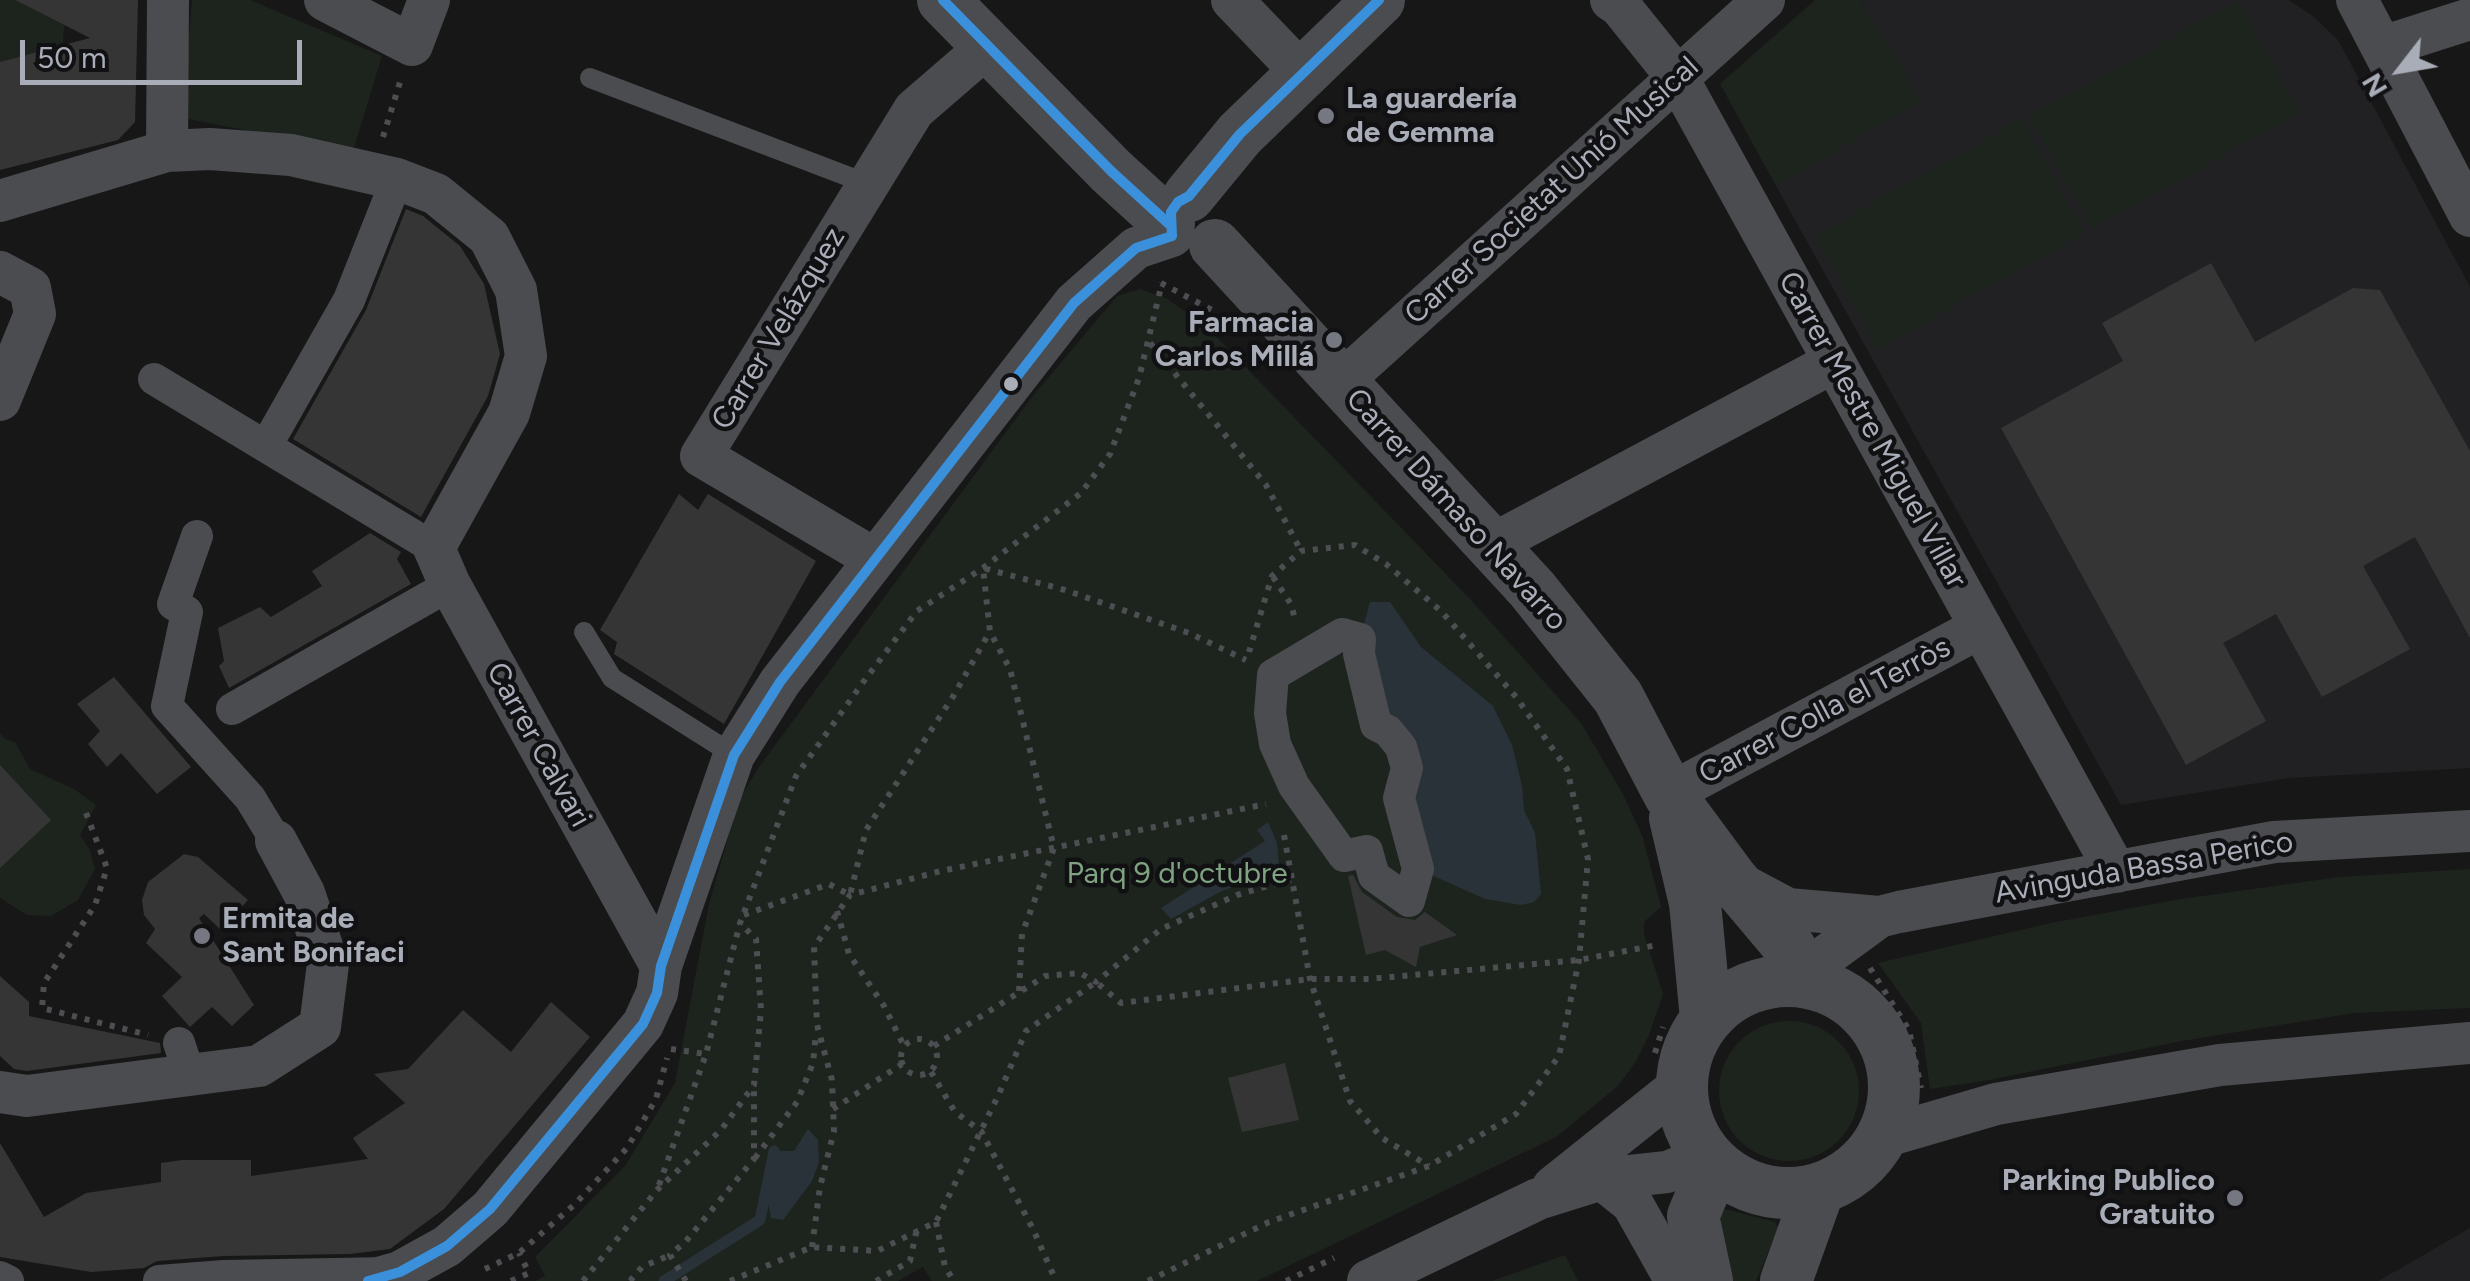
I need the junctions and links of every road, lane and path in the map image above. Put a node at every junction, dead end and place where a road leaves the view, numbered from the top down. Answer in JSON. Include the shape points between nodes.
{"nodes":[{"id":1,"x":168,"y":0,"type":"edge"},
{"id":2,"x":325,"y":0,"type":"edge"},
{"id":3,"x":429,"y":0,"type":"edge"},
{"id":4,"x":943,"y":0,"type":"edge"},
{"id":5,"x":1232,"y":0,"type":"edge"},
{"id":6,"x":1379,"y":0,"type":"edge"},
{"id":7,"x":1611,"y":0,"type":"edge"},
{"id":8,"x":1764,"y":0,"type":"edge"},
{"id":9,"x":2357,"y":0,"type":"edge"},
{"id":10,"x":2470,"y":20,"type":"edge"},
{"id":11,"x":412,"y":44,"type":"junction"},
{"id":12,"x":988,"y":46,"type":"junction"},
{"id":13,"x":2382,"y":48,"type":"junction"},
{"id":14,"x":1302,"y":73,"type":"junction"},
{"id":15,"x":1676,"y":77,"type":"junction"},
{"id":16,"x":590,"y":78,"type":"dead end"},
{"id":17,"x":167,"y":150,"type":"junction"},
{"id":18,"x":384,"y":175,"type":"junction"},
{"id":19,"x":868,"y":184,"type":"junction"},
{"id":20,"x":0,"y":202,"type":"edge"},
{"id":21,"x":2470,"y":216,"type":"edge"},
{"id":22,"x":1182,"y":237,"type":"junction"},
{"id":23,"x":0,"y":272,"type":"edge"},
{"id":24,"x":1150,"y":282,"type":"dead end"},
{"id":25,"x":1218,"y":314,"type":"dead end"},
{"id":26,"x":1150,"y":343,"type":"junction"},
{"id":27,"x":1834,"y":362,"type":"junction"},
{"id":28,"x":154,"y":379,"type":"dead end"},
{"id":29,"x":1342,"y":382,"type":"junction"},
{"id":30,"x":0,"y":400,"type":"edge"},
{"id":31,"x":266,"y":446,"type":"junction"},
{"id":32,"x":197,"y":536,"type":"dead end"},
{"id":33,"x":1493,"y":544,"type":"junction"},
{"id":34,"x":1302,"y":551,"type":"dead end"},
{"id":35,"x":874,"y":558,"type":"junction"},
{"id":36,"x":442,"y":567,"type":"junction"},
{"id":37,"x":983,"y":568,"type":"junction"},
{"id":38,"x":1980,"y":627,"type":"junction"},
{"id":39,"x":584,"y":632,"type":"dead end"},
{"id":40,"x":990,"y":632,"type":"junction"},
{"id":41,"x":1247,"y":660,"type":"dead end"},
{"id":42,"x":232,"y":709,"type":"dead end"},
{"id":43,"x":734,"y":754,"type":"junction"},
{"id":44,"x":1669,"y":794,"type":"junction"},
{"id":45,"x":1277,"y":801,"type":"dead end"},
{"id":46,"x":86,"y":813,"type":"dead end"},
{"id":47,"x":2470,"y":832,"type":"edge"},
{"id":48,"x":276,"y":841,"type":"joint"},
{"id":49,"x":1054,"y":848,"type":"junction"},
{"id":50,"x":2116,"y":872,"type":"junction"},
{"id":51,"x":1731,"y":878,"type":"junction"},
{"id":52,"x":1292,"y":879,"type":"dead end"},
{"id":53,"x":850,"y":895,"type":"junction"},
{"id":54,"x":1409,"y":902,"type":"joint"},
{"id":55,"x":837,"y":912,"type":"junction"},
{"id":56,"x":744,"y":915,"type":"junction"},
{"id":57,"x":740,"y":923,"type":"junction"},
{"id":58,"x":1874,"y":937,"type":"junction"},
{"id":59,"x":1649,"y":947,"type":"dead end"},
{"id":60,"x":662,"y":966,"type":"junction"},
{"id":61,"x":1096,"y":982,"type":"junction"},
{"id":62,"x":1808,"y":982,"type":"junction"},
{"id":63,"x":1019,"y":991,"type":"junction"},
{"id":64,"x":1686,"y":1018,"type":"junction"},
{"id":65,"x":817,"y":1025,"type":"junction"},
{"id":66,"x":675,"y":1034,"type":"dead end"},
{"id":67,"x":2470,"y":1043,"type":"edge"},
{"id":68,"x":904,"y":1046,"type":"junction"},
{"id":69,"x":934,"y":1046,"type":"junction"},
{"id":70,"x":670,"y":1048,"type":"junction"},
{"id":71,"x":706,"y":1054,"type":"junction"},
{"id":72,"x":184,"y":1060,"type":"junction"},
{"id":73,"x":902,"y":1064,"type":"junction"},
{"id":74,"x":1668,"y":1070,"type":"junction"},
{"id":75,"x":931,"y":1072,"type":"junction"},
{"id":76,"x":754,"y":1085,"type":"junction"},
{"id":77,"x":9,"y":1086,"type":"edge"},
{"id":78,"x":1922,"y":1091,"type":"dead end"},
{"id":79,"x":833,"y":1109,"type":"junction"},
{"id":80,"x":981,"y":1131,"type":"junction"},
{"id":81,"x":1883,"y":1137,"type":"junction"},
{"id":82,"x":754,"y":1159,"type":"junction"},
{"id":83,"x":1711,"y":1160,"type":"junction"},
{"id":84,"x":1429,"y":1166,"type":"dead end"},
{"id":85,"x":1602,"y":1179,"type":"junction"},
{"id":86,"x":1820,"y":1189,"type":"junction"},
{"id":87,"x":656,"y":1190,"type":"junction"},
{"id":88,"x":1538,"y":1199,"type":"junction"},
{"id":89,"x":936,"y":1222,"type":"junction"},
{"id":90,"x":916,"y":1233,"type":"junction"},
{"id":91,"x":812,"y":1247,"type":"junction"},
{"id":92,"x":519,"y":1253,"type":"junction"},
{"id":93,"x":670,"y":1256,"type":"junction"},
{"id":94,"x":1352,"y":1269,"type":"edge"},
{"id":95,"x":0,"y":1276,"type":"edge"},
{"id":96,"x":384,"y":1277,"type":"edge"},
{"id":97,"x":468,"y":1277,"type":"dead end"},
{"id":98,"x":8,"y":1281,"type":"edge"},
{"id":99,"x":159,"y":1281,"type":"edge"},
{"id":100,"x":511,"y":1281,"type":"edge"},
{"id":101,"x":583,"y":1281,"type":"edge"},
{"id":102,"x":630,"y":1281,"type":"edge"},
{"id":103,"x":686,"y":1281,"type":"edge"},
{"id":104,"x":730,"y":1281,"type":"edge"},
{"id":105,"x":876,"y":1281,"type":"edge"},
{"id":106,"x":954,"y":1281,"type":"edge"},
{"id":107,"x":1056,"y":1281,"type":"edge"},
{"id":108,"x":1148,"y":1281,"type":"edge"},
{"id":109,"x":1286,"y":1281,"type":"edge"},
{"id":110,"x":1676,"y":1281,"type":"edge"},
{"id":111,"x":1707,"y":1281,"type":"edge"},
{"id":112,"x":1786,"y":1281,"type":"edge"}],
"edges":[{"from":1,"to":17,"type":"street"},
{"from":2,"to":11,"type":"street"},
{"from":3,"to":11,"type":"street"},
{"from":4,"to":12,"type":"street","name":"Carrer Dámaso Navarro"},
{"from":5,"to":14,"type":"street"},
{"from":6,"to":14,"type":"street"},
{"from":7,"to":15,"type":"street","name":"Carrer Mestre Miguel Villar"},
{"from":8,"to":15,"type":"street","name":"Carrer Societat Unió Musical"},
{"from":9,"to":13,"type":"street"},
{"from":10,"to":13,"type":"street"},
{"from":11,"to":18,"type":"path"},
{"from":12,"to":19,"type":"street","name":"Carrer Velázquez","via":[[914,110]]},
{"from":12,"to":22,"type":"street","name":"Carrer Dámaso Navarro"},
{"from":13,"to":21,"type":"street"},
{"from":14,"to":22,"type":"street","via":[[1240,134]]},
{"from":15,"to":27,"type":"street","name":"Carrer Mestre Miguel Villar"},
{"from":15,"to":29,"type":"street","name":"Carrer Societat Unió Musical"},
{"from":16,"to":19,"type":"lane"},
{"from":17,"to":18,"type":"street","via":[[292,155]]},
{"from":17,"to":20,"type":"street"},
{"from":18,"to":31,"type":"street","via":[[349,300]]},
{"from":18,"to":36,"type":"street","via":[[436,194],[489,237],[516,290],[526,356],[509,413]]},
{"from":19,"to":35,"type":"street","name":"Carrer Velázquez","via":[[702,456]]},
{"from":22,"to":24,"type":"path"},
{"from":22,"to":25,"type":"path"},
{"from":22,"to":26,"type":"path"},
{"from":22,"to":29,"type":"street","name":"Carrer Dámaso Navarro"},
{"from":22,"to":35,"type":"street","via":[[1136,248],[1074,304]]},
{"from":23,"to":30,"type":"street","via":[[30,288],[35,314]]},
{"from":26,"to":34,"type":"path","via":[[1266,485]]},
{"from":26,"to":37,"type":"path","via":[[1110,454],[1080,493]]},
{"from":27,"to":33,"type":"street"},
{"from":27,"to":38,"type":"street","name":"Carrer Mestre Miguel Villar"},
{"from":28,"to":31,"type":"street"},
{"from":29,"to":33,"type":"street","name":"Carrer Dámaso Navarro"},
{"from":31,"to":36,"type":"street"},
{"from":32,"to":48,"type":"street","via":[[173,604],[187,612],[168,706],[250,798]]},
{"from":33,"to":44,"type":"street","name":"Carrer Dámaso Navarro","via":[[1618,697]]},
{"from":35,"to":43,"type":"street"},
{"from":36,"to":42,"type":"street"},
{"from":36,"to":60,"type":"street","name":"Carrer Calvari"},
{"from":37,"to":40,"type":"path"},
{"from":37,"to":41,"type":"path","via":[[1171,626]]},
{"from":37,"to":56,"type":"path","via":[[917,610],[796,776]]},
{"from":38,"to":44,"type":"street","name":"Carrer Colla el Terròs"},
{"from":38,"to":50,"type":"street","name":"Carrer Mestre Miguel Villar"},
{"from":39,"to":43,"type":"lane","via":[[612,678]]},
{"from":40,"to":49,"type":"path","via":[[1010,669]]},
{"from":40,"to":53,"type":"path","via":[[866,830]]},
{"from":43,"to":60,"type":"street"},
{"from":44,"to":51,"type":"street","name":"Carrer Dámaso Navarro"},
{"from":44,"to":64,"type":"street","name":"Carrer Dámaso Navarro","via":[[1695,903]]},
{"from":45,"to":49,"type":"path"},
{"from":46,"to":72,"type":"path","via":[[108,868],[95,905],[44,983],[42,1008]]},
{"from":47,"to":50,"type":"street","name":"Avinguda Bassa Perico","via":[[2274,842]]},
{"from":48,"to":72,"type":"street","via":[[304,894],[328,964],[320,1027],[259,1066]]},
{"from":49,"to":53,"type":"path"},
{"from":49,"to":63,"type":"path","via":[[1022,934]]},
{"from":50,"to":58,"type":"street","name":"Avinguda Bassa Perico"},
{"from":51,"to":58,"type":"street","name":"Avinguda Bassa Perico","via":[[1788,909]]},
{"from":51,"to":62,"type":"street","name":"Carrer Dámaso Navarro","via":[[1790,948]]},
{"from":52,"to":61,"type":"path","via":[[1160,929]]},
{"from":53,"to":55,"type":"path"},
{"from":53,"to":56,"type":"path","via":[[829,884]]},
{"from":54,"to":54,"type":"street","via":[[1418,869],[1399,798],[1407,768],[1401,747],[1376,725],[1360,639],[1342,634],[1273,675],[1275,744],[1294,786],[1344,856],[1367,851],[1374,876]]},
{"from":55,"to":65,"type":"path","via":[[814,946]]},
{"from":55,"to":68,"type":"path","via":[[848,954]]},
{"from":56,"to":57,"type":"path"},
{"from":57,"to":71,"type":"path"},
{"from":57,"to":76,"type":"path","via":[[756,938],[761,1010]]},
{"from":58,"to":62,"type":"street","name":"Avinguda Bassa Perico","via":[[1828,955]]},
{"from":58,"to":78,"type":"path","via":[[1868,965],[1908,1030]]},
{"from":59,"to":61,"type":"path","via":[[1579,960],[1310,979],[1121,1003]]},
{"from":60,"to":96,"type":"street","via":[[643,1024],[490,1209],[447,1246]]},
{"from":61,"to":63,"type":"path","via":[[1080,973],[1045,976]]},
{"from":61,"to":80,"type":"path","via":[[1026,1031]]},
{"from":62,"to":64,"type":"street","via":[[1762,983]]},
{"from":62,"to":81,"type":"street","via":[[1841,994],[1867,1014],[1885,1042],[1894,1073]]},
{"from":63,"to":69,"type":"path"},
{"from":64,"to":74,"type":"path"},
{"from":64,"to":74,"type":"street","via":[[1688,1049]]},
{"from":65,"to":79,"type":"path"},
{"from":65,"to":82,"type":"path","via":[[813,1063],[797,1102]]},
{"from":66,"to":70,"type":"path"},
{"from":67,"to":81,"type":"street","via":[[2220,1065],[1996,1104]]},
{"from":68,"to":69,"type":"path","via":[[919,1038]]},
{"from":68,"to":73,"type":"path"},
{"from":69,"to":75,"type":"path"},
{"from":70,"to":71,"type":"path"},
{"from":70,"to":92,"type":"path","via":[[656,1099],[626,1148]]},
{"from":71,"to":87,"type":"path"},
{"from":72,"to":77,"type":"street"},
{"from":73,"to":75,"type":"path","via":[[914,1075]]},
{"from":73,"to":79,"type":"path"},
{"from":74,"to":83,"type":"street"},
{"from":74,"to":88,"type":"street"},
{"from":75,"to":80,"type":"path","via":[[955,1112]]},
{"from":76,"to":82,"type":"path"},
{"from":76,"to":87,"type":"path","via":[[721,1130]]},
{"from":79,"to":91,"type":"path"},
{"from":80,"to":89,"type":"path"},
{"from":80,"to":107,"type":"path"},
{"from":81,"to":86,"type":"street","via":[[1856,1170]]},
{"from":82,"to":93,"type":"path"},
{"from":83,"to":85,"type":"street"},
{"from":83,"to":86,"type":"street","via":[[1764,1190]]},
{"from":83,"to":111,"type":"street","via":[[1693,1216]]},
{"from":84,"to":108,"type":"path","via":[[1269,1222]]},
{"from":85,"to":88,"type":"street"},
{"from":85,"to":110,"type":"street","via":[[1632,1203]]},
{"from":86,"to":112,"type":"street"},
{"from":87,"to":101,"type":"path"},
{"from":88,"to":94,"type":"street"},
{"from":89,"to":90,"type":"path"},
{"from":89,"to":106,"type":"path"},
{"from":90,"to":91,"type":"path","via":[[877,1251]]},
{"from":90,"to":105,"type":"path","via":[[910,1261]]},
{"from":91,"to":104,"type":"path"},
{"from":92,"to":97,"type":"path"},
{"from":92,"to":100,"type":"path","via":[[529,1273]]},
{"from":93,"to":102,"type":"path","via":[[642,1267]]},
{"from":93,"to":103,"type":"path"},
{"from":94,"to":109,"type":"path"},
{"from":95,"to":98,"type":"street"},
{"from":96,"to":99,"type":"street"}]}
